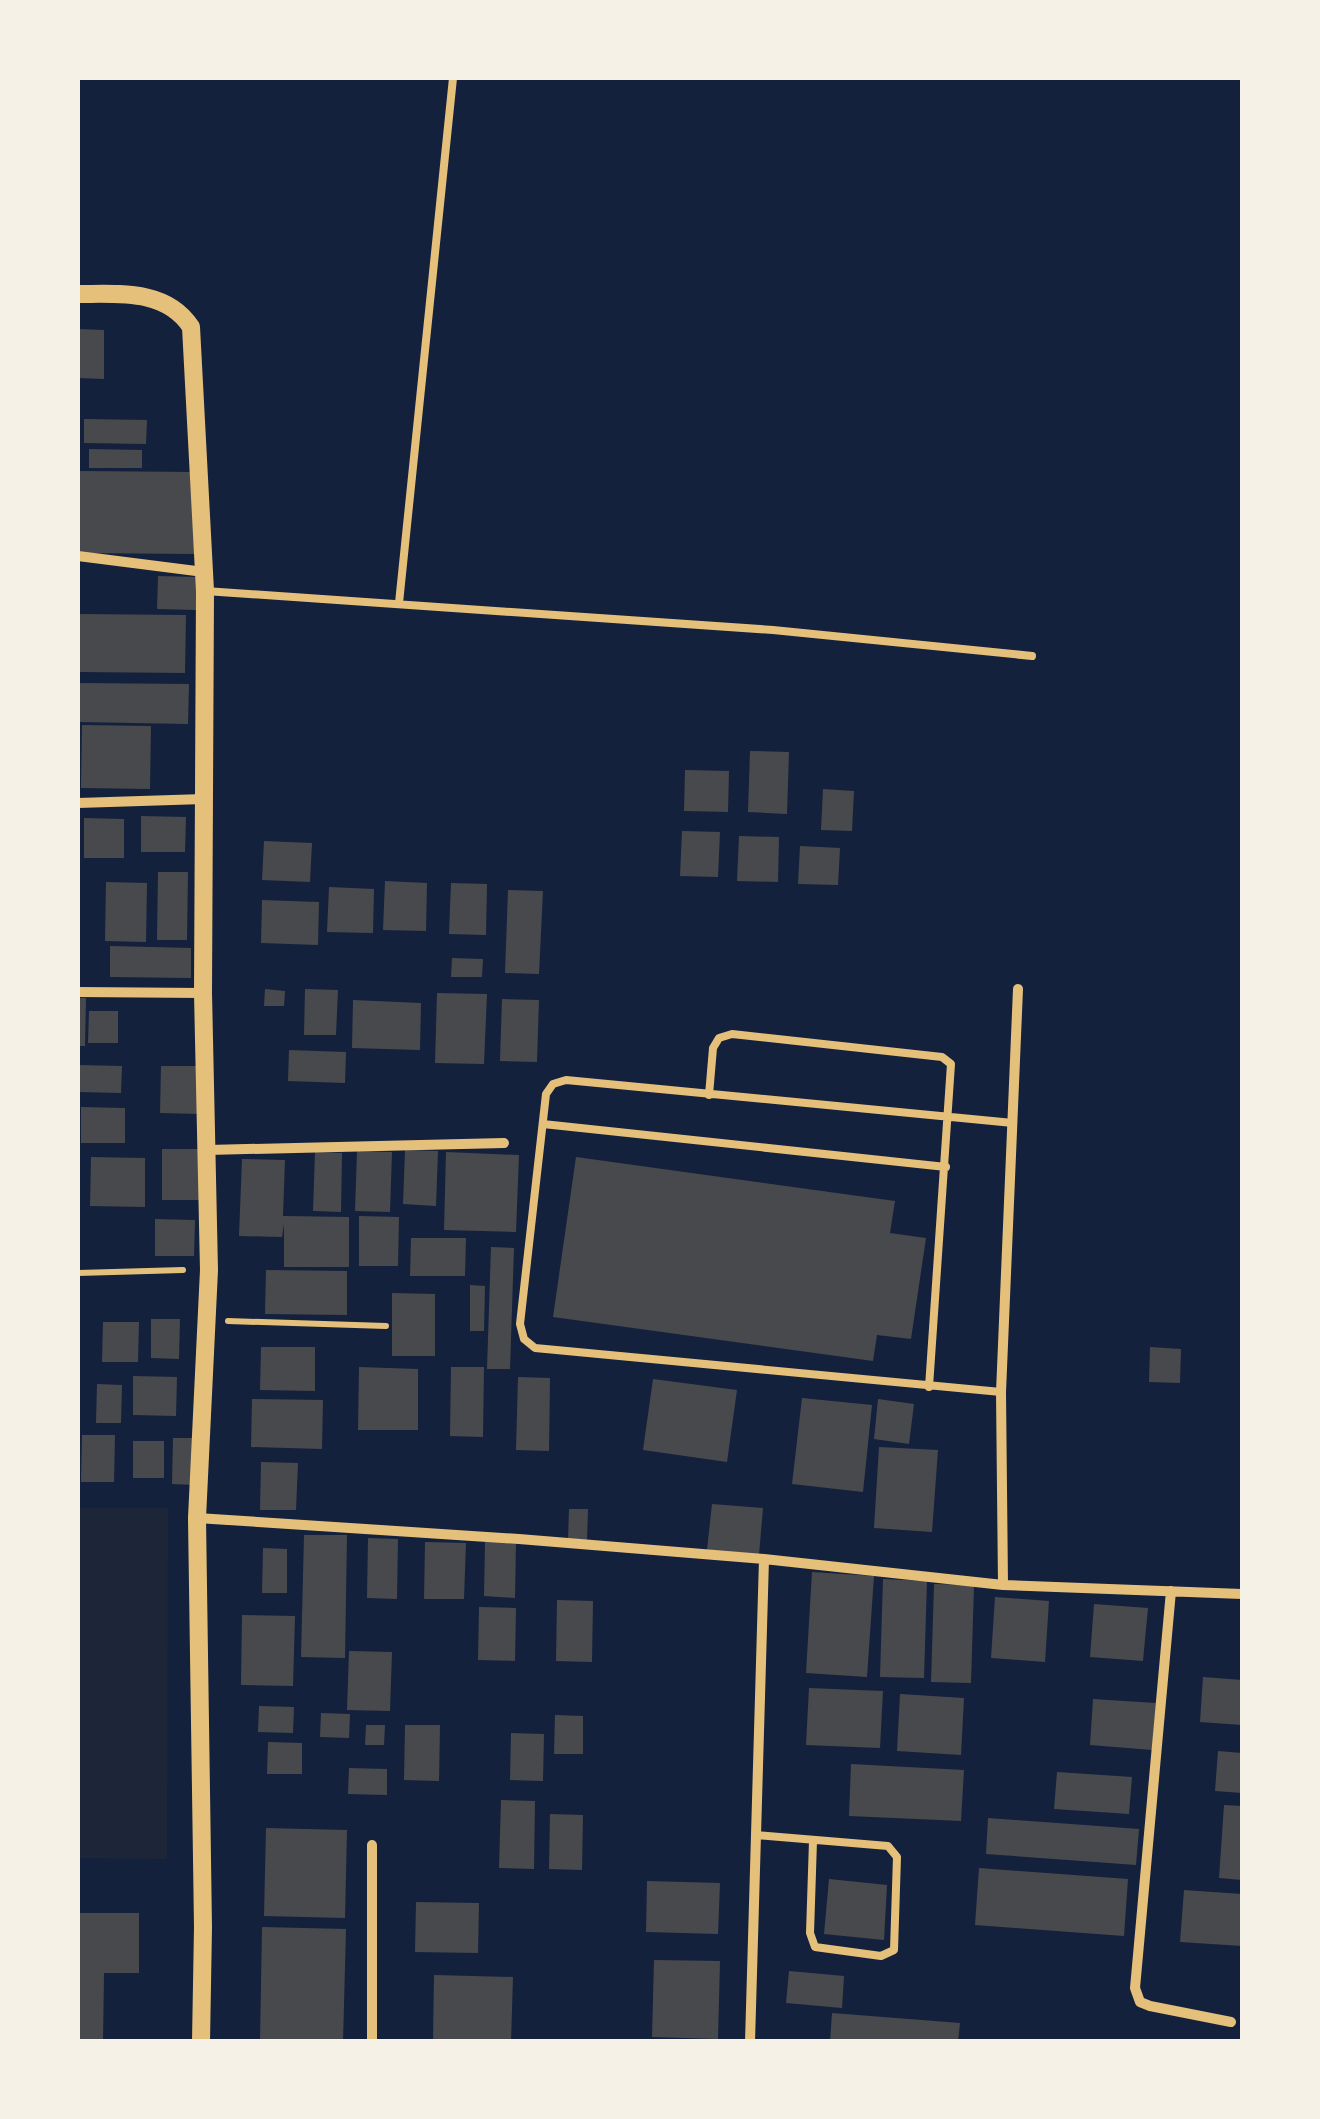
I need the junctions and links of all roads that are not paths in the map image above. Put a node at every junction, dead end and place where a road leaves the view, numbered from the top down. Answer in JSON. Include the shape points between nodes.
{"nodes":[{"id":1,"x":453,"y":78,"type":"edge"},
{"id":2,"x":78,"y":294,"type":"edge"},
{"id":3,"x":78,"y":556,"type":"edge"},
{"id":4,"x":205,"y":582,"type":"junction"},
{"id":5,"x":400,"y":604,"type":"junction"},
{"id":6,"x":1032,"y":656,"type":"dead end"},
{"id":7,"x":204,"y":799,"type":"junction"},
{"id":8,"x":78,"y":803,"type":"edge"},
{"id":9,"x":1018,"y":989,"type":"dead end"},
{"id":10,"x":78,"y":992,"type":"edge"},
{"id":11,"x":203,"y":993,"type":"junction"},
{"id":12,"x":709,"y":1095,"type":"junction"},
{"id":13,"x":949,"y":1118,"type":"junction"},
{"id":14,"x":1013,"y":1123,"type":"junction"},
{"id":15,"x":542,"y":1124,"type":"junction"},
{"id":16,"x":504,"y":1143,"type":"dead end"},
{"id":17,"x":208,"y":1150,"type":"junction"},
{"id":18,"x":946,"y":1167,"type":"junction"},
{"id":19,"x":929,"y":1387,"type":"junction"},
{"id":20,"x":1001,"y":1392,"type":"junction"},
{"id":21,"x":197,"y":1518,"type":"junction"},
{"id":22,"x":764,"y":1559,"type":"junction"},
{"id":23,"x":1003,"y":1585,"type":"junction"},
{"id":24,"x":1171,"y":1591,"type":"junction"},
{"id":25,"x":1242,"y":1594,"type":"edge"},
{"id":26,"x":756,"y":1835,"type":"junction"},
{"id":27,"x":813,"y":1841,"type":"junction"},
{"id":28,"x":372,"y":1845,"type":"dead end"},
{"id":29,"x":1231,"y":2022,"type":"dead end"},
{"id":30,"x":201,"y":2042,"type":"edge"},
{"id":31,"x":372,"y":2042,"type":"edge"},
{"id":32,"x":750,"y":2042,"type":"edge"}],
"edges":[{"from":1,"to":5,"type":"lane"},
{"from":2,"to":4,"type":"street","via":[[165,302],[191,327]]},
{"from":3,"to":4,"type":"street"},
{"from":4,"to":5,"type":"lane"},
{"from":4,"to":7,"type":"street"},
{"from":5,"to":6,"type":"lane"},
{"from":7,"to":8,"type":"street"},
{"from":7,"to":11,"type":"street"},
{"from":9,"to":14,"type":"street"},
{"from":10,"to":11,"type":"street"},
{"from":11,"to":17,"type":"street"},
{"from":12,"to":13,"type":"lane"},
{"from":12,"to":13,"type":"lane","via":[[714,1048],[732,1034],[942,1057],[952,1073]]},
{"from":12,"to":15,"type":"lane","via":[[566,1080],[546,1094]]},
{"from":13,"to":14,"type":"lane"},
{"from":13,"to":18,"type":"lane"},
{"from":14,"to":20,"type":"street"},
{"from":15,"to":18,"type":"lane"},
{"from":15,"to":19,"type":"lane","via":[[520,1324],[524,1340],[535,1348]]},
{"from":16,"to":17,"type":"street"},
{"from":17,"to":21,"type":"street"},
{"from":18,"to":19,"type":"lane"},
{"from":19,"to":20,"type":"lane"},
{"from":20,"to":23,"type":"street"},
{"from":21,"to":22,"type":"street"},
{"from":21,"to":30,"type":"street"},
{"from":22,"to":23,"type":"street"},
{"from":22,"to":26,"type":"street"},
{"from":23,"to":24,"type":"street"},
{"from":24,"to":25,"type":"street"},
{"from":24,"to":29,"type":"street","via":[[1136,1988],[1140,2002],[1150,2006]]},
{"from":26,"to":27,"type":"lane"},
{"from":26,"to":32,"type":"street"},
{"from":27,"to":27,"type":"lane","via":[[894,1850],[894,1950],[882,1956],[815,1947]]},
{"from":28,"to":31,"type":"street"}]}
